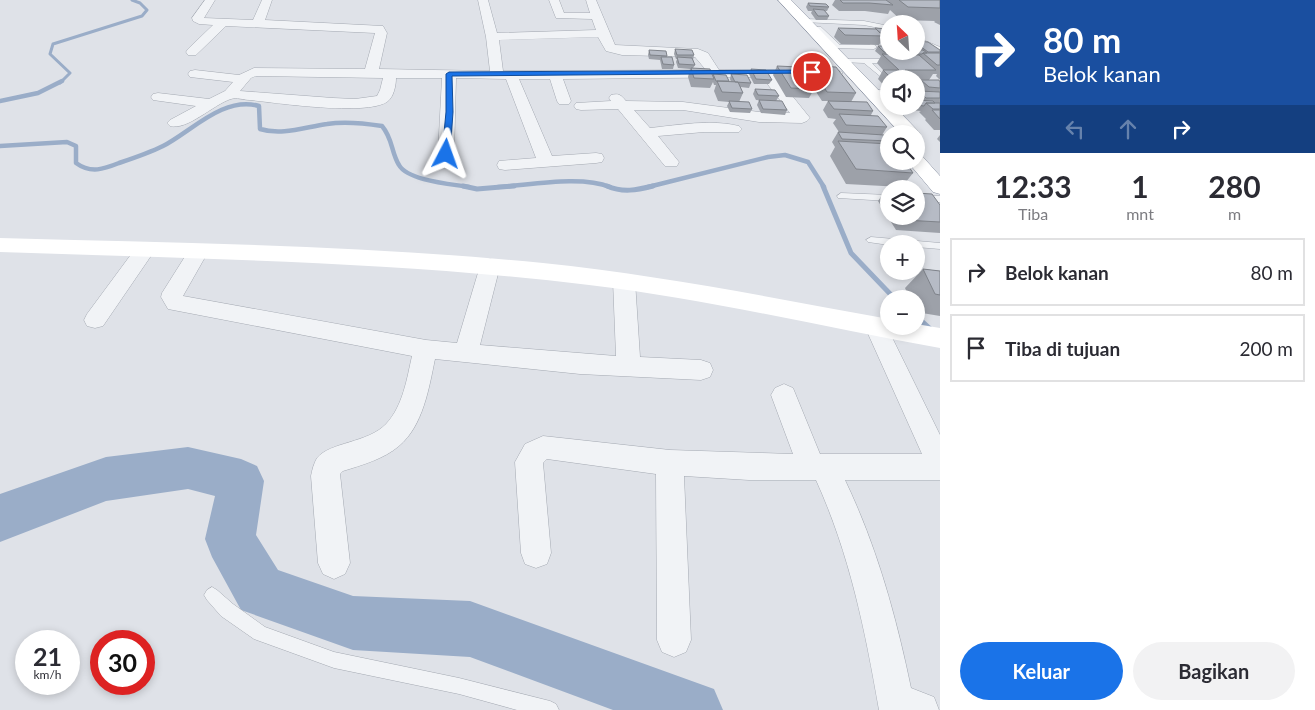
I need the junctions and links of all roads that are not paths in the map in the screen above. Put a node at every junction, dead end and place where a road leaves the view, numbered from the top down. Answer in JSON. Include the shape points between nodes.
{"nodes":[{"id":1,"x":210,"y":0,"type":"edge"},
{"id":2,"x":267,"y":0,"type":"edge"},
{"id":3,"x":483,"y":0,"type":"edge"},
{"id":4,"x":554,"y":0,"type":"edge"},
{"id":5,"x":591,"y":0,"type":"edge"},
{"id":6,"x":772,"y":0,"type":"edge"},
{"id":7,"x":784,"y":0,"type":"edge"},
{"id":8,"x":597,"y":16,"type":"junction"},
{"id":9,"x":223,"y":22,"type":"junction"},
{"id":10,"x":258,"y":23,"type":"junction"},
{"id":11,"x":807,"y":26,"type":"junction"},
{"id":12,"x":880,"y":26,"type":"edge"},
{"id":13,"x":840,"y":30,"type":"edge"},
{"id":14,"x":603,"y":33,"type":"junction"},
{"id":15,"x":492,"y":37,"type":"junction"},
{"id":16,"x":925,"y":43,"type":"edge"},
{"id":17,"x":872,"y":45,"type":"edge"},
{"id":18,"x":940,"y":49,"type":"edge"},
{"id":19,"x":192,"y":52,"type":"dead end"},
{"id":20,"x":834,"y":57,"type":"junction"},
{"id":21,"x":866,"y":61,"type":"junction"},
{"id":22,"x":905,"y":61,"type":"edge"},
{"id":23,"x":765,"y":72,"type":"junction"},
{"id":24,"x":371,"y":73,"type":"junction"},
{"id":25,"x":390,"y":73,"type":"junction"},
{"id":26,"x":715,"y":73,"type":"junction"},
{"id":27,"x":880,"y":73,"type":"edge"},
{"id":28,"x":195,"y":74,"type":"dead end"},
{"id":29,"x":449,"y":74,"type":"junction"},
{"id":30,"x":504,"y":74,"type":"junction"},
{"id":31,"x":555,"y":74,"type":"junction"},
{"id":32,"x":599,"y":74,"type":"junction"},
{"id":33,"x":242,"y":79,"type":"junction"},
{"id":34,"x":880,"y":93,"type":"edge"},
{"id":35,"x":230,"y":94,"type":"junction"},
{"id":36,"x":158,"y":97,"type":"dead end"},
{"id":37,"x":564,"y":101,"type":"dead end"},
{"id":38,"x":213,"y":104,"type":"junction"},
{"id":39,"x":622,"y":104,"type":"junction"},
{"id":40,"x":581,"y":106,"type":"dead end"},
{"id":41,"x":175,"y":123,"type":"dead end"},
{"id":42,"x":885,"y":125,"type":"edge"},
{"id":43,"x":734,"y":129,"type":"dead end"},
{"id":44,"x":645,"y":133,"type":"junction"},
{"id":45,"x":925,"y":149,"type":"edge"},
{"id":46,"x":446,"y":154,"type":"dead end"},
{"id":47,"x":596,"y":158,"type":"dead end"},
{"id":48,"x":546,"y":161,"type":"junction"},
{"id":49,"x":671,"y":162,"type":"dead end"},
{"id":50,"x":506,"y":164,"type":"dead end"},
{"id":51,"x":940,"y":165,"type":"edge"},
{"id":52,"x":924,"y":170,"type":"edge"},
{"id":53,"x":940,"y":188,"type":"edge"},
{"id":54,"x":841,"y":196,"type":"dead end"},
{"id":55,"x":880,"y":198,"type":"edge"},
{"id":56,"x":925,"y":198,"type":"edge"},
{"id":57,"x":940,"y":199,"type":"edge"},
{"id":58,"x":871,"y":240,"type":"dead end"},
{"id":59,"x":880,"y":241,"type":"edge"},
{"id":60,"x":0,"y":245,"type":"edge"},
{"id":61,"x":925,"y":245,"type":"edge"},
{"id":62,"x":940,"y":246,"type":"edge"},
{"id":63,"x":145,"y":250,"type":"junction"},
{"id":64,"x":198,"y":252,"type":"junction"},
{"id":65,"x":490,"y":266,"type":"junction"},
{"id":66,"x":624,"y":281,"type":"junction"},
{"id":67,"x":95,"y":320,"type":"dead end"},
{"id":68,"x":876,"y":327,"type":"junction"},
{"id":69,"x":940,"y":338,"type":"edge"},
{"id":70,"x":426,"y":348,"type":"junction"},
{"id":71,"x":466,"y":354,"type":"junction"},
{"id":72,"x":629,"y":367,"type":"junction"},
{"id":73,"x":701,"y":370,"type":"dead end"},
{"id":74,"x":784,"y":395,"type":"dead end"},
{"id":75,"x":670,"y":462,"type":"junction"},
{"id":76,"x":940,"y":466,"type":"edge"},
{"id":77,"x":819,"y":468,"type":"junction"},
{"id":78,"x":536,"y":553,"type":"dead end"},
{"id":79,"x":334,"y":563,"type":"dead end"},
{"id":80,"x":212,"y":595,"type":"dead end"},
{"id":81,"x":674,"y":640,"type":"dead end"},
{"id":82,"x":904,"y":707,"type":"edge"},
{"id":83,"x":550,"y":710,"type":"edge"}],
"edges":[{"from":1,"to":9,"type":"street","via":[[198,20]]},
{"from":2,"to":10,"type":"street"},
{"from":3,"to":15,"type":"street"},
{"from":4,"to":8,"type":"street","via":[[560,16]]},
{"from":5,"to":8,"type":"street"},
{"from":6,"to":11,"type":"main road"},
{"from":7,"to":11,"type":"main road"},
{"from":8,"to":14,"type":"street"},
{"from":9,"to":10,"type":"street"},
{"from":9,"to":19,"type":"street"},
{"from":10,"to":24,"type":"street","via":[[379,29],[381,33]]},
{"from":11,"to":12,"type":"lane","via":[[864,23]]},
{"from":11,"to":13,"type":"lane"},
{"from":11,"to":20,"type":"main road"},
{"from":11,"to":20,"type":"lane"},
{"from":14,"to":15,"type":"street","via":[[541,42]]},
{"from":14,"to":26,"type":"street","via":[[608,46],[615,50],[698,53],[704,56]]},
{"from":15,"to":30,"type":"street"},
{"from":16,"to":18,"type":"lane"},
{"from":17,"to":20,"type":"lane","via":[[874,47]]},
{"from":20,"to":21,"type":"lane"},
{"from":20,"to":23,"type":"street"},
{"from":20,"to":34,"type":"main road"},
{"from":20,"to":42,"type":"main road"},
{"from":21,"to":22,"type":"lane"},
{"from":21,"to":27,"type":"lane"},
{"from":23,"to":26,"type":"street"},
{"from":23,"to":39,"type":"street","via":[[802,118],[758,117],[683,106]]},
{"from":24,"to":25,"type":"street"},
{"from":24,"to":33,"type":"street","via":[[254,72]]},
{"from":25,"to":29,"type":"street"},
{"from":25,"to":35,"type":"street","via":[[385,95],[373,102]]},
{"from":26,"to":32,"type":"street"},
{"from":28,"to":33,"type":"street"},
{"from":29,"to":30,"type":"street"},
{"from":29,"to":46,"type":"street"},
{"from":30,"to":31,"type":"street"},
{"from":30,"to":48,"type":"street"},
{"from":31,"to":32,"type":"street"},
{"from":31,"to":37,"type":"street"},
{"from":32,"to":39,"type":"street"},
{"from":33,"to":35,"type":"street"},
{"from":35,"to":38,"type":"street"},
{"from":36,"to":38,"type":"street"},
{"from":38,"to":41,"type":"street"},
{"from":39,"to":40,"type":"street"},
{"from":39,"to":44,"type":"street"},
{"from":43,"to":44,"type":"street","via":[[696,128]]},
{"from":44,"to":49,"type":"street"},
{"from":45,"to":51,"type":"main road"},
{"from":47,"to":48,"type":"street"},
{"from":48,"to":50,"type":"street"},
{"from":52,"to":53,"type":"main road"},
{"from":54,"to":55,"type":"lane"},
{"from":56,"to":57,"type":"lane"},
{"from":58,"to":59,"type":"lane"},
{"from":60,"to":63,"type":"main road"},
{"from":61,"to":62,"type":"lane"},
{"from":63,"to":64,"type":"main road"},
{"from":63,"to":67,"type":"street"},
{"from":64,"to":65,"type":"main road"},
{"from":64,"to":70,"type":"street","via":[[173,293],[176,303]]},
{"from":65,"to":66,"type":"main road"},
{"from":65,"to":71,"type":"street"},
{"from":66,"to":68,"type":"main road"},
{"from":66,"to":72,"type":"street"},
{"from":68,"to":69,"type":"main road"},
{"from":68,"to":76,"type":"street"},
{"from":70,"to":71,"type":"street"},
{"from":70,"to":79,"type":"street","via":[[404,420],[396,432],[382,442],[334,461],[328,467],[325,476]]},
{"from":71,"to":72,"type":"street"},
{"from":72,"to":73,"type":"street"},
{"from":74,"to":77,"type":"street"},
{"from":75,"to":77,"type":"street"},
{"from":75,"to":78,"type":"street","via":[[556,447],[537,450],[529,462]]},
{"from":75,"to":81,"type":"street"},
{"from":76,"to":77,"type":"street"},
{"from":77,"to":82,"type":"street","via":[[843,506],[862,558]]},
{"from":80,"to":83,"type":"lane","via":[[260,633],[334,660],[459,686]]}]}
